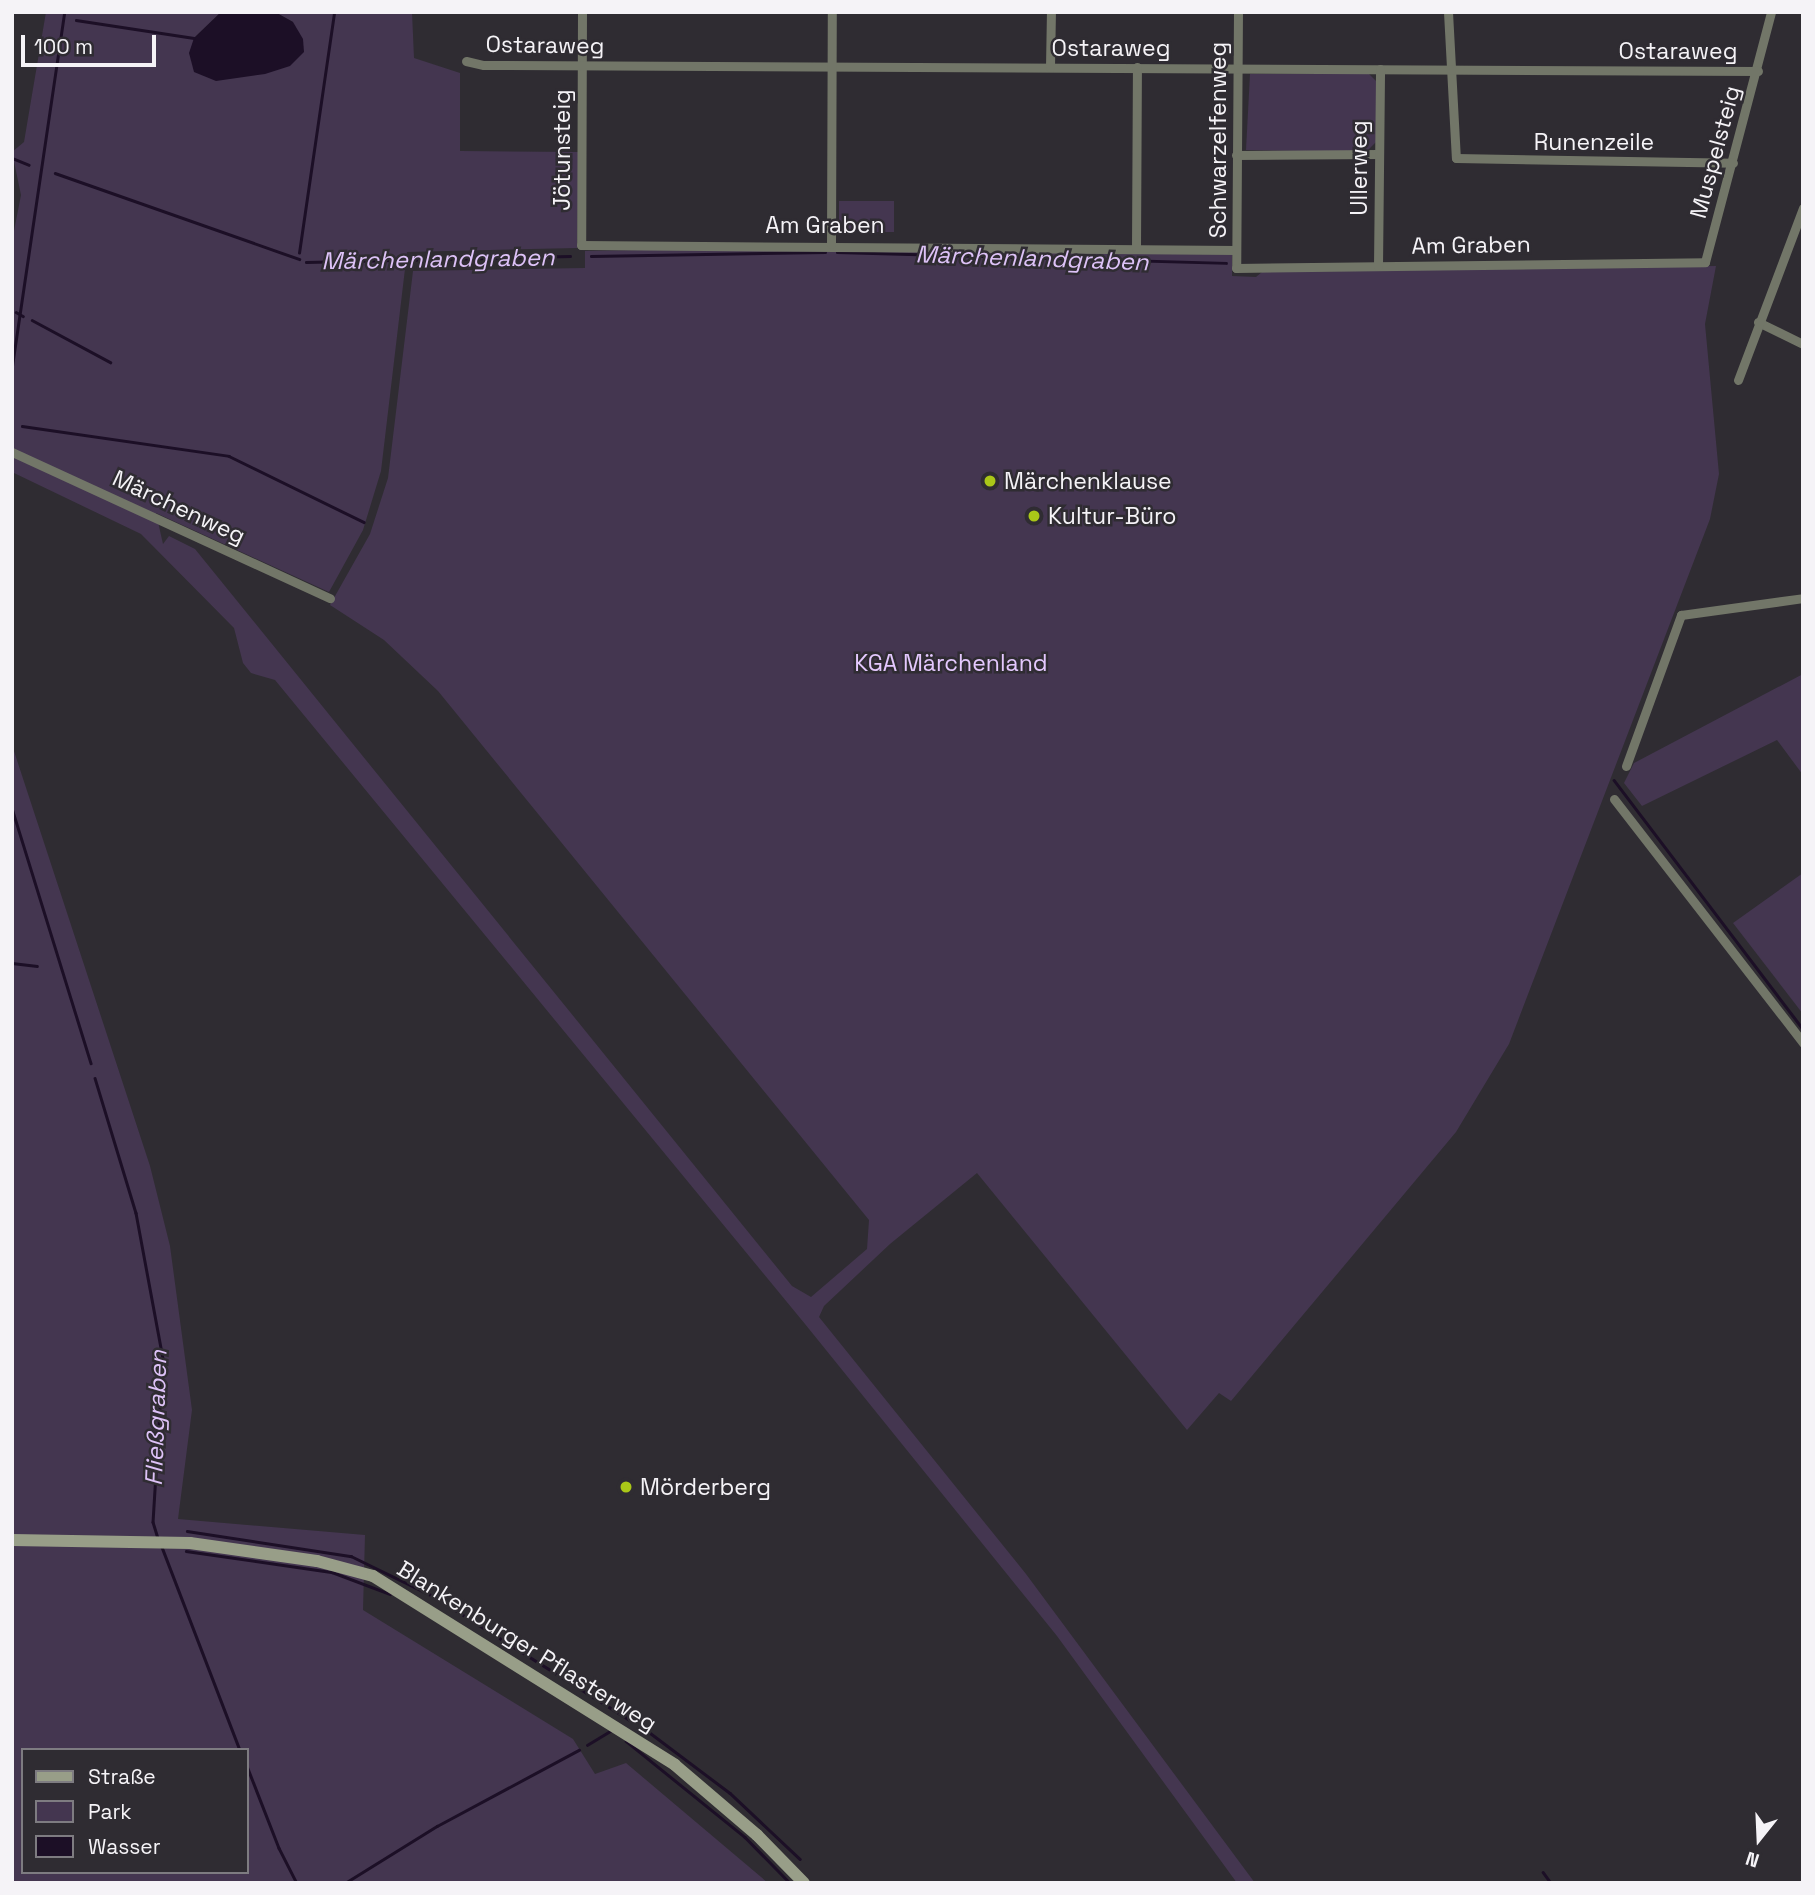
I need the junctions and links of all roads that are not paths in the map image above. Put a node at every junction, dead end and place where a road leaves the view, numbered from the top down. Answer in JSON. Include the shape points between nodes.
{"nodes":[{"id":1,"x":582,"y":12,"type":"edge"},
{"id":2,"x":832,"y":12,"type":"edge"},
{"id":3,"x":1051,"y":12,"type":"edge"},
{"id":4,"x":1238,"y":12,"type":"edge"},
{"id":5,"x":1448,"y":12,"type":"edge"},
{"id":6,"x":1771,"y":12,"type":"edge"},
{"id":7,"x":466,"y":61,"type":"dead end"},
{"id":8,"x":581,"y":65,"type":"junction"},
{"id":9,"x":832,"y":67,"type":"junction"},
{"id":10,"x":1050,"y":67,"type":"junction"},
{"id":11,"x":1137,"y":67,"type":"junction"},
{"id":12,"x":1237,"y":68,"type":"junction"},
{"id":13,"x":1380,"y":69,"type":"junction"},
{"id":14,"x":1450,"y":69,"type":"junction"},
{"id":15,"x":1758,"y":71,"type":"junction"},
{"id":16,"x":1379,"y":154,"type":"junction"},
{"id":17,"x":1236,"y":155,"type":"junction"},
{"id":18,"x":1733,"y":163,"type":"junction"},
{"id":19,"x":1803,"y":208,"type":"edge"},
{"id":20,"x":831,"y":244,"type":"junction"},
{"id":21,"x":581,"y":245,"type":"joint"},
{"id":22,"x":1136,"y":248,"type":"junction"},
{"id":23,"x":1236,"y":250,"type":"junction"},
{"id":24,"x":1706,"y":262,"type":"joint"},
{"id":25,"x":1378,"y":266,"type":"junction"},
{"id":26,"x":1236,"y":268,"type":"joint"},
{"id":27,"x":1758,"y":323,"type":"junction"},
{"id":28,"x":1803,"y":344,"type":"edge"},
{"id":29,"x":1738,"y":380,"type":"dead end"},
{"id":30,"x":12,"y":452,"type":"edge"},
{"id":31,"x":330,"y":598,"type":"dead end"},
{"id":32,"x":1803,"y":598,"type":"edge"},
{"id":33,"x":1626,"y":766,"type":"dead end"},
{"id":34,"x":1614,"y":799,"type":"dead end"},
{"id":35,"x":1803,"y":1043,"type":"edge"},
{"id":36,"x":12,"y":1540,"type":"edge"},
{"id":37,"x":804,"y":1883,"type":"edge"}],
"edges":[{"from":1,"to":8,"type":"street","name":"Jötunsteig"},
{"from":2,"to":9,"type":"street"},
{"from":3,"to":10,"type":"street"},
{"from":4,"to":12,"type":"street","name":"Schwarzelfenweg"},
{"from":5,"to":14,"type":"street"},
{"from":6,"to":15,"type":"street","name":"Muspelsteig"},
{"from":7,"to":8,"type":"street","name":"Ostaraweg"},
{"from":8,"to":9,"type":"street","name":"Ostaraweg"},
{"from":8,"to":21,"type":"street","name":"Jötunsteig"},
{"from":9,"to":10,"type":"street","name":"Ostaraweg"},
{"from":9,"to":20,"type":"street"},
{"from":10,"to":11,"type":"street","name":"Ostaraweg"},
{"from":11,"to":12,"type":"street","name":"Ostaraweg"},
{"from":11,"to":22,"type":"street"},
{"from":12,"to":13,"type":"street","name":"Ostaraweg"},
{"from":12,"to":17,"type":"street","name":"Schwarzelfenweg"},
{"from":13,"to":14,"type":"street","name":"Ostaraweg"},
{"from":13,"to":16,"type":"street","name":"Ullerweg"},
{"from":14,"to":15,"type":"street","name":"Ostaraweg"},
{"from":14,"to":18,"type":"street","name":"Runenzeile","via":[[1456,158]]},
{"from":15,"to":18,"type":"street","name":"Muspelsteig"},
{"from":16,"to":17,"type":"street"},
{"from":16,"to":25,"type":"street","name":"Ullerweg"},
{"from":17,"to":23,"type":"street","name":"Schwarzelfenweg"},
{"from":18,"to":24,"type":"street","name":"Muspelsteig"},
{"from":19,"to":27,"type":"street"},
{"from":20,"to":21,"type":"street","name":"Am Graben"},
{"from":20,"to":22,"type":"street","name":"Am Graben"},
{"from":22,"to":23,"type":"street","name":"Am Graben"},
{"from":23,"to":26,"type":"street","name":"Schwarzelfenweg"},
{"from":24,"to":25,"type":"street","name":"Am Graben"},
{"from":25,"to":26,"type":"street","name":"Am Graben"},
{"from":27,"to":28,"type":"street"},
{"from":27,"to":29,"type":"street"},
{"from":30,"to":31,"type":"street","name":"Märchenweg"},
{"from":32,"to":33,"type":"street","via":[[1681,615]]},
{"from":34,"to":35,"type":"street"},
{"from":36,"to":37,"type":"main road","name":"Blankenburger Pflasterweg","via":[[168,1542],[317,1561],[387,1583],[675,1765],[757,1835]]}]}
